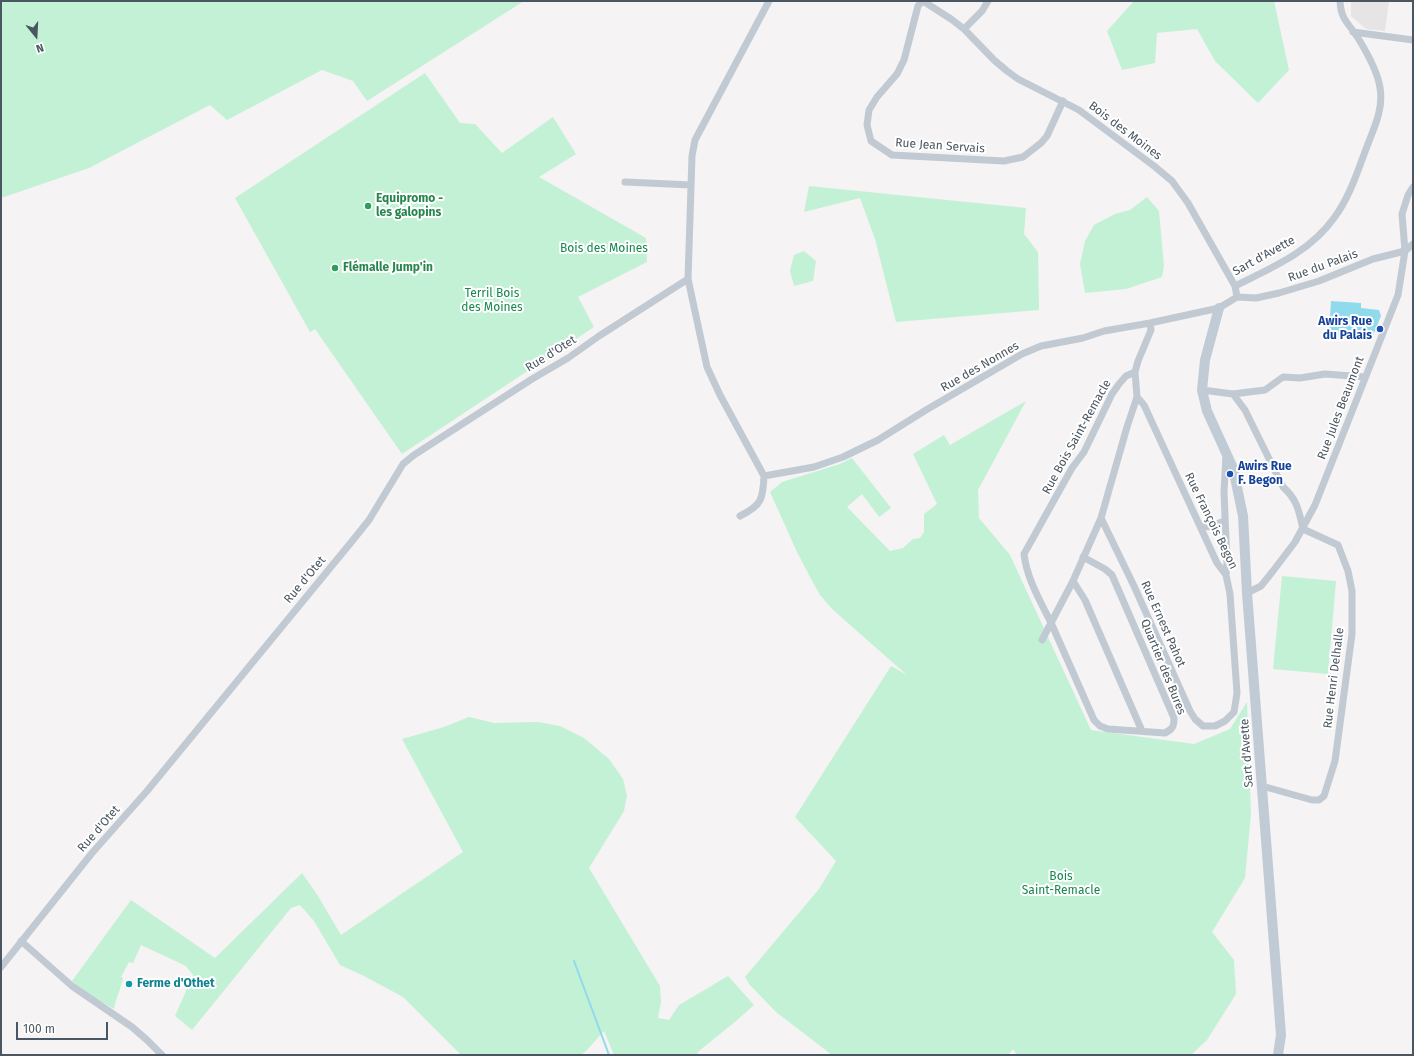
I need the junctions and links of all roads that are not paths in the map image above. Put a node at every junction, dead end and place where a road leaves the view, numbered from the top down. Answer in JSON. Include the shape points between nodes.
{"nodes":[{"id":1,"x":769,"y":1,"type":"edge"},
{"id":2,"x":922,"y":1,"type":"edge"},
{"id":3,"x":988,"y":1,"type":"edge"},
{"id":4,"x":1340,"y":1,"type":"edge"},
{"id":5,"x":964,"y":29,"type":"junction"},
{"id":6,"x":1353,"y":32,"type":"junction"},
{"id":7,"x":1413,"y":40,"type":"edge"},
{"id":8,"x":1064,"y":101,"type":"junction"},
{"id":9,"x":625,"y":182,"type":"dead end"},
{"id":10,"x":691,"y":185,"type":"junction"},
{"id":11,"x":1413,"y":187,"type":"edge"},
{"id":12,"x":1413,"y":244,"type":"edge"},
{"id":13,"x":1404,"y":251,"type":"junction"},
{"id":14,"x":688,"y":279,"type":"junction"},
{"id":15,"x":1235,"y":286,"type":"junction"},
{"id":16,"x":1237,"y":297,"type":"junction"},
{"id":17,"x":1219,"y":308,"type":"junction"},
{"id":18,"x":1150,"y":323,"type":"junction"},
{"id":19,"x":1135,"y":372,"type":"junction"},
{"id":20,"x":1365,"y":377,"type":"junction"},
{"id":21,"x":1202,"y":390,"type":"junction"},
{"id":22,"x":1233,"y":394,"type":"junction"},
{"id":23,"x":1137,"y":396,"type":"junction"},
{"id":24,"x":1226,"y":452,"type":"junction"},
{"id":25,"x":764,"y":476,"type":"junction"},
{"id":26,"x":1238,"y":488,"type":"junction"},
{"id":27,"x":1224,"y":492,"type":"junction"},
{"id":28,"x":740,"y":516,"type":"dead end"},
{"id":29,"x":1101,"y":518,"type":"junction"},
{"id":30,"x":1224,"y":521,"type":"junction"},
{"id":31,"x":1201,"y":526,"type":"junction"},
{"id":32,"x":1303,"y":529,"type":"junction"},
{"id":33,"x":1083,"y":557,"type":"junction"},
{"id":34,"x":1226,"y":575,"type":"junction"},
{"id":35,"x":1072,"y":581,"type":"junction"},
{"id":36,"x":1247,"y":593,"type":"junction"},
{"id":37,"x":1052,"y":624,"type":"junction"},
{"id":38,"x":1042,"y":640,"type":"dead end"},
{"id":39,"x":1215,"y":726,"type":"joint"},
{"id":40,"x":1142,"y":731,"type":"junction"},
{"id":41,"x":1262,"y":786,"type":"junction"},
{"id":42,"x":21,"y":941,"type":"junction"},
{"id":43,"x":1,"y":968,"type":"edge"},
{"id":44,"x":162,"y":1055,"type":"edge"},
{"id":45,"x":1278,"y":1055,"type":"edge"}],
"edges":[{"from":1,"to":10,"type":"street","via":[[695,140]]},
{"from":2,"to":5,"type":"street","name":"Bois des Moines"},
{"from":2,"to":8,"type":"street","name":"Rue Jean Servais","via":[[918,6],[904,60],[897,74],[868,110],[867,125],[871,141],[892,155],[1004,161],[1023,156],[1041,143]]},
{"from":3,"to":5,"type":"street"},
{"from":4,"to":6,"type":"street","name":"Sart d'Avette","via":[[1345,23]]},
{"from":5,"to":8,"type":"street","name":"Bois des Moines","via":[[994,60],[1018,79]]},
{"from":6,"to":7,"type":"street"},
{"from":6,"to":15,"type":"street","name":"Sart d'Avette","via":[[1371,62],[1380,88],[1380,107],[1350,191],[1335,218],[1315,240],[1294,256]]},
{"from":8,"to":15,"type":"street","name":"Bois des Moines","via":[[1096,122],[1172,181],[1192,209]]},
{"from":9,"to":10,"type":"street"},
{"from":10,"to":14,"type":"street"},
{"from":11,"to":13,"type":"street","name":"Rue Jules Beaumont","via":[[1402,214]]},
{"from":12,"to":13,"type":"street","name":"Rue du Palais"},
{"from":13,"to":16,"type":"street","name":"Rue du Palais","via":[[1373,259],[1319,281],[1279,293],[1256,298]]},
{"from":13,"to":20,"type":"street","name":"Rue Jules Beaumont","via":[[1398,295]]},
{"from":14,"to":25,"type":"street","via":[[707,367]]},
{"from":14,"to":42,"type":"street","name":"Rue d'Otet","via":[[403,464],[369,520]]},
{"from":15,"to":16,"type":"street","name":"Sart d'Avette"},
{"from":16,"to":17,"type":"street"},
{"from":17,"to":18,"type":"street","name":"Rue des Nonnes"},
{"from":17,"to":21,"type":"street","name":"Sart d'Avette","via":[[1205,360]]},
{"from":18,"to":19,"type":"street","via":[[1151,330]]},
{"from":18,"to":25,"type":"street","name":"Rue des Nonnes","via":[[1041,346],[1022,354],[878,440],[843,457],[814,467]]},
{"from":19,"to":23,"type":"street"},
{"from":19,"to":37,"type":"street","name":"Rue Bois Saint-Remacle","via":[[1126,376],[1112,394],[1092,437],[1024,554],[1025,566]]},
{"from":20,"to":22,"type":"street","via":[[1325,374],[1300,378],[1283,377],[1266,390]]},
{"from":20,"to":32,"type":"street","name":"Rue Jules Beaumont","via":[[1315,505]]},
{"from":21,"to":22,"type":"street"},
{"from":21,"to":24,"type":"street","name":"Sart d'Avette","via":[[1207,410]]},
{"from":22,"to":32,"type":"street","via":[[1245,410],[1283,487],[1290,493],[1299,509]]},
{"from":23,"to":29,"type":"street"},
{"from":23,"to":31,"type":"street","name":"Rue François Begon","via":[[1144,404]]},
{"from":24,"to":26,"type":"street","name":"Sart d'Avette"},
{"from":24,"to":27,"type":"street","name":"Sart d'Avette"},
{"from":25,"to":28,"type":"street","via":[[763,491],[757,506]]},
{"from":26,"to":27,"type":"street"},
{"from":26,"to":36,"type":"street","name":"Sart d'Avette","via":[[1244,516]]},
{"from":27,"to":30,"type":"street","name":"Sart d'Avette"},
{"from":29,"to":33,"type":"street"},
{"from":29,"to":39,"type":"street","name":"Rue Ernest Pahot","via":[[1190,711],[1203,726]]},
{"from":30,"to":31,"type":"street","via":[[1210,527]]},
{"from":30,"to":34,"type":"street","name":"Sart d'Avette"},
{"from":31,"to":34,"type":"street","name":"Rue François Begon","via":[[1217,564]]},
{"from":32,"to":36,"type":"street","name":"Rue Jules Beaumont","via":[[1261,586]]},
{"from":32,"to":41,"type":"street","name":"Rue Henri Delhalle","via":[[1338,545],[1352,591],[1352,634],[1336,761],[1324,796],[1320,800]]},
{"from":33,"to":35,"type":"street"},
{"from":33,"to":40,"type":"street","name":"Quartier des Bures","via":[[1112,575],[1174,718],[1171,730]]},
{"from":34,"to":39,"type":"street","name":"Rue François Begon","via":[[1230,594],[1236,693],[1234,712]]},
{"from":35,"to":37,"type":"street"},
{"from":35,"to":40,"type":"street","via":[[1085,600]]},
{"from":36,"to":41,"type":"street","name":"Sart d'Avette"},
{"from":37,"to":38,"type":"street"},
{"from":37,"to":40,"type":"street","via":[[1094,720],[1108,729]]},
{"from":41,"to":45,"type":"street","name":"Sart d'Avette","via":[[1281,1035]]},
{"from":42,"to":43,"type":"street","name":"Rue d'Otet"},
{"from":42,"to":44,"type":"street","via":[[72,986],[132,1027]]}]}
